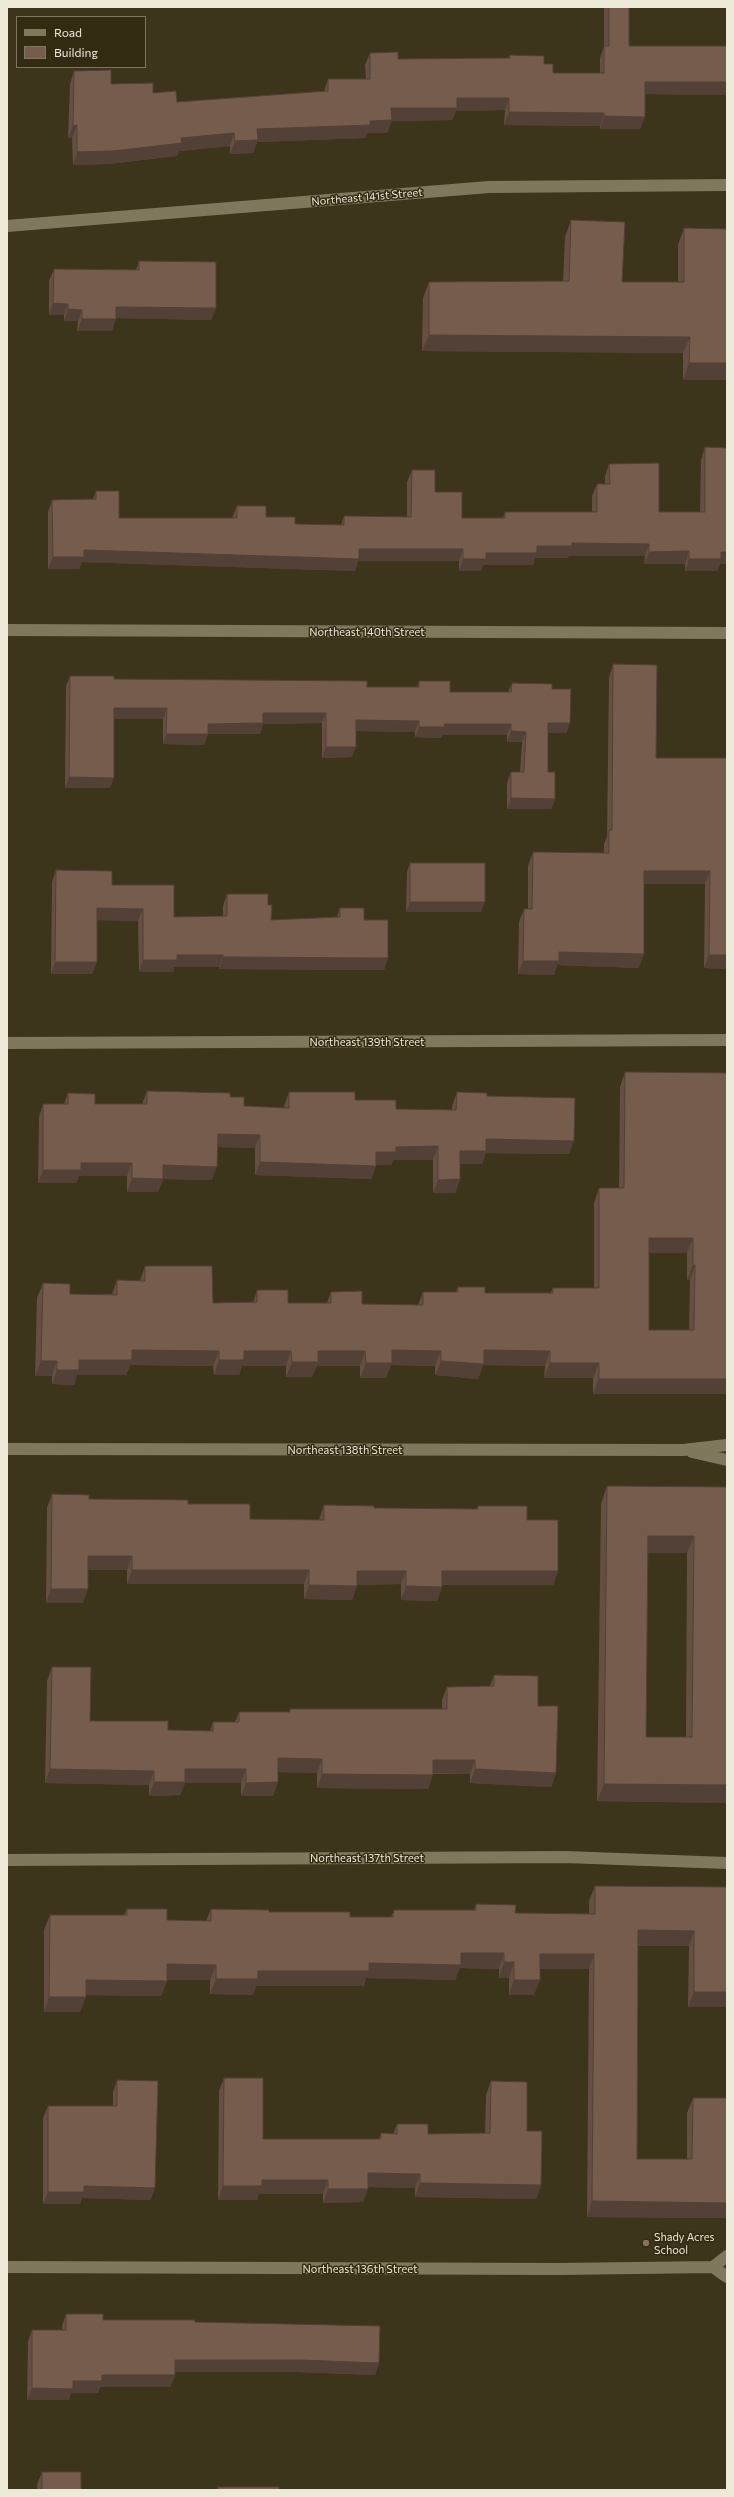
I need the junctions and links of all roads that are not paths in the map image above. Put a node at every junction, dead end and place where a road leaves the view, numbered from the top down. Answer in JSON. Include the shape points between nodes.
{"nodes":[{"id":1,"x":727,"y":185,"type":"edge"},
{"id":2,"x":7,"y":226,"type":"edge"},
{"id":3,"x":7,"y":630,"type":"edge"},
{"id":4,"x":727,"y":633,"type":"edge"},
{"id":5,"x":727,"y":1040,"type":"edge"},
{"id":6,"x":7,"y":1043,"type":"edge"},
{"id":7,"x":727,"y":1445,"type":"edge"},
{"id":8,"x":7,"y":1449,"type":"edge"},
{"id":9,"x":683,"y":1450,"type":"junction"},
{"id":10,"x":727,"y":1460,"type":"edge"},
{"id":11,"x":7,"y":1860,"type":"edge"},
{"id":12,"x":727,"y":1862,"type":"edge"},
{"id":13,"x":727,"y":2256,"type":"edge"},
{"id":14,"x":7,"y":2267,"type":"edge"},
{"id":15,"x":713,"y":2267,"type":"junction"},
{"id":16,"x":727,"y":2277,"type":"edge"}],
"edges":[{"from":1,"to":2,"type":"street","name":"Northeast 141st Street","via":[[489,187]]},
{"from":3,"to":4,"type":"street","name":"Northeast 140th Street"},
{"from":5,"to":6,"type":"street","name":"Northeast 139th Street"},
{"from":7,"to":9,"type":"street","name":"Northeast 138th Street"},
{"from":8,"to":9,"type":"street","name":"Northeast 138th Street"},
{"from":9,"to":10,"type":"street","name":"Northeast 138th Street"},
{"from":11,"to":12,"type":"street","name":"Northeast 137th Street","via":[[565,1857]]},
{"from":13,"to":15,"type":"street"},
{"from":14,"to":15,"type":"street","name":"Northeast 136th Street","via":[[558,2270]]},
{"from":15,"to":16,"type":"street"}]}
